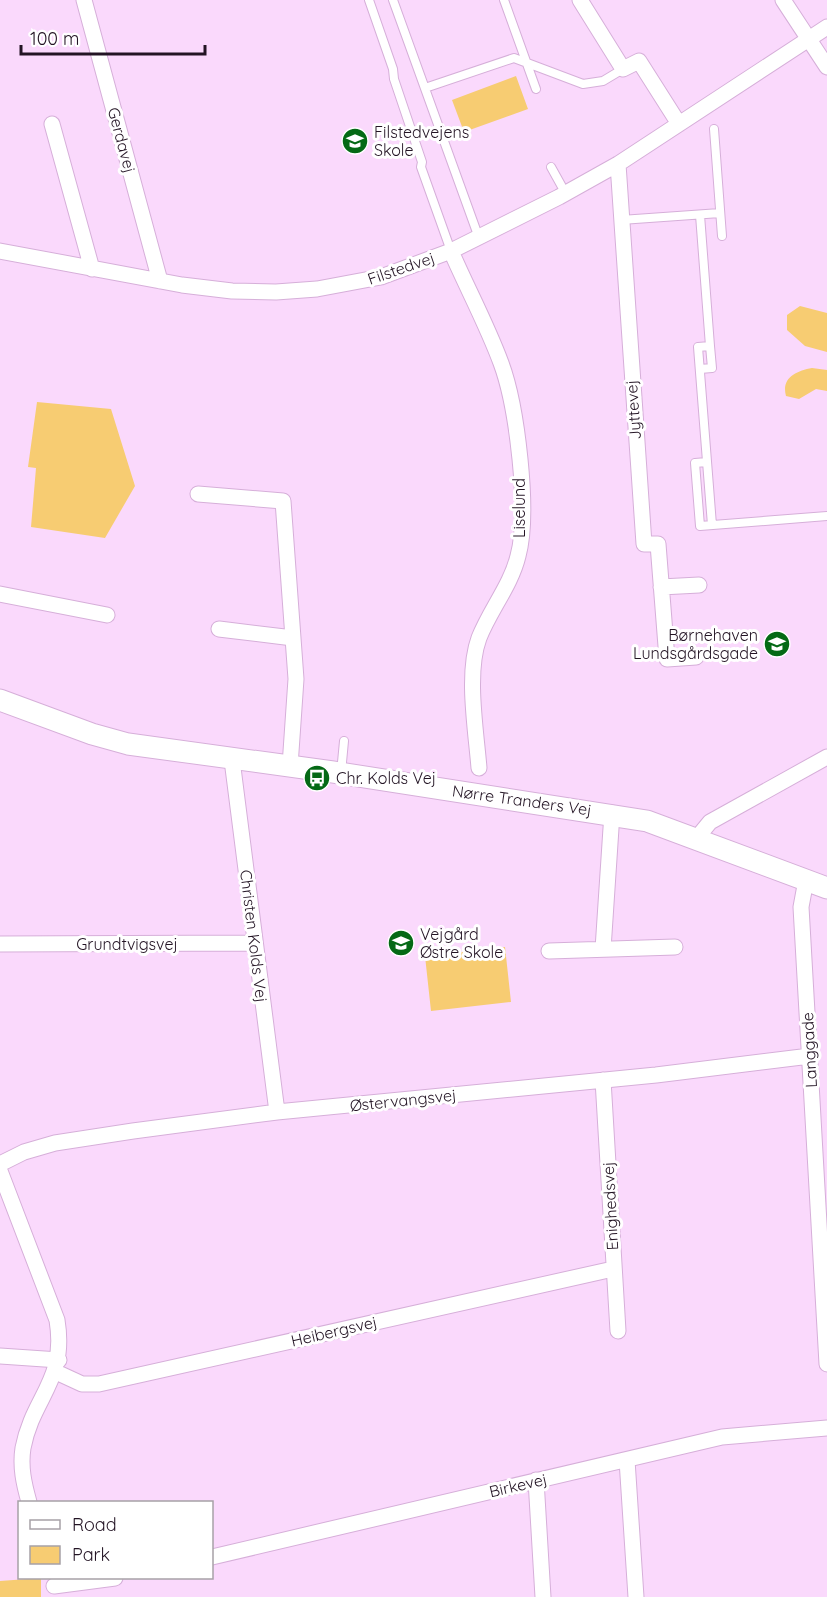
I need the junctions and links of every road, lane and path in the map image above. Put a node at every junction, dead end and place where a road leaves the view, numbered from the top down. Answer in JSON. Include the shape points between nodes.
{"nodes":[{"id":1,"x":84,"y":0,"type":"edge"},
{"id":2,"x":369,"y":0,"type":"edge"},
{"id":3,"x":393,"y":0,"type":"edge"},
{"id":4,"x":504,"y":0,"type":"edge"},
{"id":5,"x":580,"y":0,"type":"edge"},
{"id":6,"x":783,"y":0,"type":"edge"},
{"id":7,"x":827,"y":27,"type":"edge"},
{"id":8,"x":809,"y":39,"type":"junction"},
{"id":9,"x":526,"y":62,"type":"junction"},
{"id":10,"x":827,"y":67,"type":"edge"},
{"id":11,"x":623,"y":69,"type":"junction"},
{"id":12,"x":425,"y":88,"type":"junction"},
{"id":13,"x":536,"y":89,"type":"dead end"},
{"id":14,"x":52,"y":124,"type":"dead end"},
{"id":15,"x":680,"y":124,"type":"junction"},
{"id":16,"x":714,"y":129,"type":"dead end"},
{"id":17,"x":618,"y":164,"type":"junction"},
{"id":18,"x":551,"y":167,"type":"dead end"},
{"id":19,"x":566,"y":194,"type":"junction"},
{"id":20,"x":720,"y":213,"type":"junction"},
{"id":21,"x":700,"y":215,"type":"junction"},
{"id":22,"x":621,"y":220,"type":"junction"},
{"id":23,"x":722,"y":236,"type":"dead end"},
{"id":24,"x":478,"y":238,"type":"junction"},
{"id":25,"x":0,"y":250,"type":"edge"},
{"id":26,"x":451,"y":251,"type":"junction"},
{"id":27,"x":92,"y":269,"type":"junction"},
{"id":28,"x":160,"y":281,"type":"junction"},
{"id":29,"x":710,"y":346,"type":"junction"},
{"id":30,"x":700,"y":369,"type":"junction"},
{"id":31,"x":707,"y":462,"type":"junction"},
{"id":32,"x":198,"y":494,"type":"dead end"},
{"id":33,"x":827,"y":516,"type":"edge"},
{"id":34,"x":712,"y":525,"type":"junction"},
{"id":35,"x":699,"y":585,"type":"dead end"},
{"id":36,"x":661,"y":587,"type":"junction"},
{"id":37,"x":0,"y":594,"type":"edge"},
{"id":38,"x":107,"y":615,"type":"dead end"},
{"id":39,"x":219,"y":629,"type":"dead end"},
{"id":40,"x":293,"y":638,"type":"junction"},
{"id":41,"x":696,"y":657,"type":"dead end"},
{"id":42,"x":0,"y":700,"type":"edge"},
{"id":43,"x":344,"y":741,"type":"dead end"},
{"id":44,"x":827,"y":757,"type":"edge"},
{"id":45,"x":232,"y":760,"type":"junction"},
{"id":46,"x":290,"y":766,"type":"junction"},
{"id":47,"x":479,"y":768,"type":"dead end"},
{"id":48,"x":341,"y":773,"type":"junction"},
{"id":49,"x":612,"y":813,"type":"junction"},
{"id":50,"x":696,"y":838,"type":"junction"},
{"id":51,"x":806,"y":880,"type":"junction"},
{"id":52,"x":827,"y":888,"type":"edge"},
{"id":53,"x":254,"y":943,"type":"junction"},
{"id":54,"x":0,"y":944,"type":"edge"},
{"id":55,"x":675,"y":947,"type":"dead end"},
{"id":56,"x":603,"y":949,"type":"junction"},
{"id":57,"x":549,"y":951,"type":"dead end"},
{"id":58,"x":810,"y":1056,"type":"junction"},
{"id":59,"x":603,"y":1080,"type":"junction"},
{"id":60,"x":277,"y":1112,"type":"junction"},
{"id":61,"x":0,"y":1164,"type":"edge"},
{"id":62,"x":0,"y":1171,"type":"edge"},
{"id":63,"x":614,"y":1269,"type":"junction"},
{"id":64,"x":618,"y":1331,"type":"dead end"},
{"id":65,"x":0,"y":1356,"type":"edge"},
{"id":66,"x":827,"y":1364,"type":"edge"},
{"id":67,"x":57,"y":1366,"type":"junction"},
{"id":68,"x":827,"y":1428,"type":"edge"},
{"id":69,"x":627,"y":1460,"type":"junction"},
{"id":70,"x":536,"y":1480,"type":"junction"},
{"id":71,"x":28,"y":1501,"type":"edge"},
{"id":72,"x":213,"y":1557,"type":"edge"},
{"id":73,"x":109,"y":1579,"type":"edge"},
{"id":74,"x":54,"y":1587,"type":"edge"},
{"id":75,"x":543,"y":1597,"type":"edge"},
{"id":76,"x":636,"y":1597,"type":"edge"}],
"edges":[{"from":1,"to":28,"type":"street","name":"Gerdavej"},
{"from":2,"to":26,"type":"lane"},
{"from":3,"to":12,"type":"lane"},
{"from":4,"to":9,"type":"lane"},
{"from":5,"to":11,"type":"street"},
{"from":6,"to":8,"type":"street"},
{"from":7,"to":8,"type":"street","name":"Filstedvej"},
{"from":8,"to":10,"type":"street"},
{"from":8,"to":15,"type":"street","name":"Filstedvej"},
{"from":9,"to":11,"type":"lane","via":[[583,84],[603,81]]},
{"from":9,"to":12,"type":"lane","via":[[513,58]]},
{"from":9,"to":13,"type":"lane"},
{"from":11,"to":15,"type":"street","via":[[639,61]]},
{"from":12,"to":24,"type":"lane"},
{"from":14,"to":27,"type":"street"},
{"from":15,"to":17,"type":"street","name":"Filstedvej"},
{"from":16,"to":20,"type":"lane"},
{"from":17,"to":19,"type":"street","name":"Filstedvej"},
{"from":17,"to":22,"type":"street","name":"Jyttevej"},
{"from":18,"to":19,"type":"lane"},
{"from":19,"to":24,"type":"street","name":"Filstedvej"},
{"from":20,"to":21,"type":"lane"},
{"from":20,"to":23,"type":"lane"},
{"from":21,"to":22,"type":"lane"},
{"from":21,"to":29,"type":"lane"},
{"from":22,"to":36,"type":"street","name":"Jyttevej","via":[[642,524],[645,544],[658,544]]},
{"from":24,"to":26,"type":"street","name":"Filstedvej"},
{"from":25,"to":27,"type":"street","name":"Filstedvej"},
{"from":26,"to":28,"type":"street","name":"Filstedvej","via":[[381,277],[317,289],[232,291]]},
{"from":26,"to":47,"type":"street","name":"Liselund","via":[[502,365],[521,489],[522,534],[518,556],[474,655]]},
{"from":27,"to":28,"type":"street","name":"Filstedvej"},
{"from":29,"to":30,"type":"lane","via":[[698,347]]},
{"from":29,"to":30,"type":"lane","via":[[712,368]]},
{"from":30,"to":31,"type":"lane"},
{"from":31,"to":34,"type":"lane"},
{"from":31,"to":34,"type":"lane","via":[[695,463],[698,505],[700,526]]},
{"from":32,"to":40,"type":"street","via":[[283,501]]},
{"from":33,"to":34,"type":"lane"},
{"from":35,"to":36,"type":"street"},
{"from":36,"to":41,"type":"street","name":"Jyttevej","via":[[667,659]]},
{"from":37,"to":38,"type":"street"},
{"from":39,"to":40,"type":"street"},
{"from":40,"to":46,"type":"street","via":[[296,679]]},
{"from":42,"to":45,"type":"street","name":"Nørre Tranders Vej","via":[[128,744]]},
{"from":43,"to":48,"type":"lane"},
{"from":44,"to":50,"type":"street","via":[[710,822]]},
{"from":45,"to":46,"type":"street","name":"Nørre Tranders Vej"},
{"from":45,"to":53,"type":"street","name":"Christen Kolds Vej"},
{"from":46,"to":48,"type":"street","name":"Nørre Tranders Vej"},
{"from":48,"to":49,"type":"street","name":"Nørre Tranders Vej"},
{"from":49,"to":50,"type":"street","name":"Nørre Tranders Vej"},
{"from":49,"to":56,"type":"street"},
{"from":50,"to":51,"type":"street","name":"Nørre Tranders Vej"},
{"from":51,"to":52,"type":"street","name":"Nørre Tranders Vej"},
{"from":51,"to":58,"type":"street","name":"Langgade","via":[[801,907]]},
{"from":53,"to":54,"type":"street","name":"Grundtvigsvej"},
{"from":53,"to":60,"type":"street","name":"Christen Kolds Vej"},
{"from":55,"to":56,"type":"street"},
{"from":56,"to":57,"type":"street"},
{"from":58,"to":59,"type":"street","name":"Østervangsvej"},
{"from":58,"to":66,"type":"street","name":"Langgade"},
{"from":59,"to":60,"type":"street","name":"Østervangsvej"},
{"from":59,"to":63,"type":"street","name":"Enighedsvej"},
{"from":60,"to":61,"type":"street","name":"Østervangsvej","via":[[55,1143]]},
{"from":62,"to":67,"type":"street","via":[[57,1320]]},
{"from":63,"to":64,"type":"street","name":"Enighedsvej"},
{"from":63,"to":67,"type":"street","name":"Heibergsvej","via":[[99,1384],[82,1384]]},
{"from":65,"to":67,"type":"street"},
{"from":67,"to":71,"type":"street","via":[[23,1448],[23,1480]]},
{"from":68,"to":69,"type":"street","name":"Birkevej","via":[[722,1437]]},
{"from":69,"to":70,"type":"street","name":"Birkevej"},
{"from":69,"to":76,"type":"street"},
{"from":70,"to":72,"type":"street","name":"Birkevej"},
{"from":70,"to":75,"type":"street"},
{"from":73,"to":74,"type":"street"}]}
